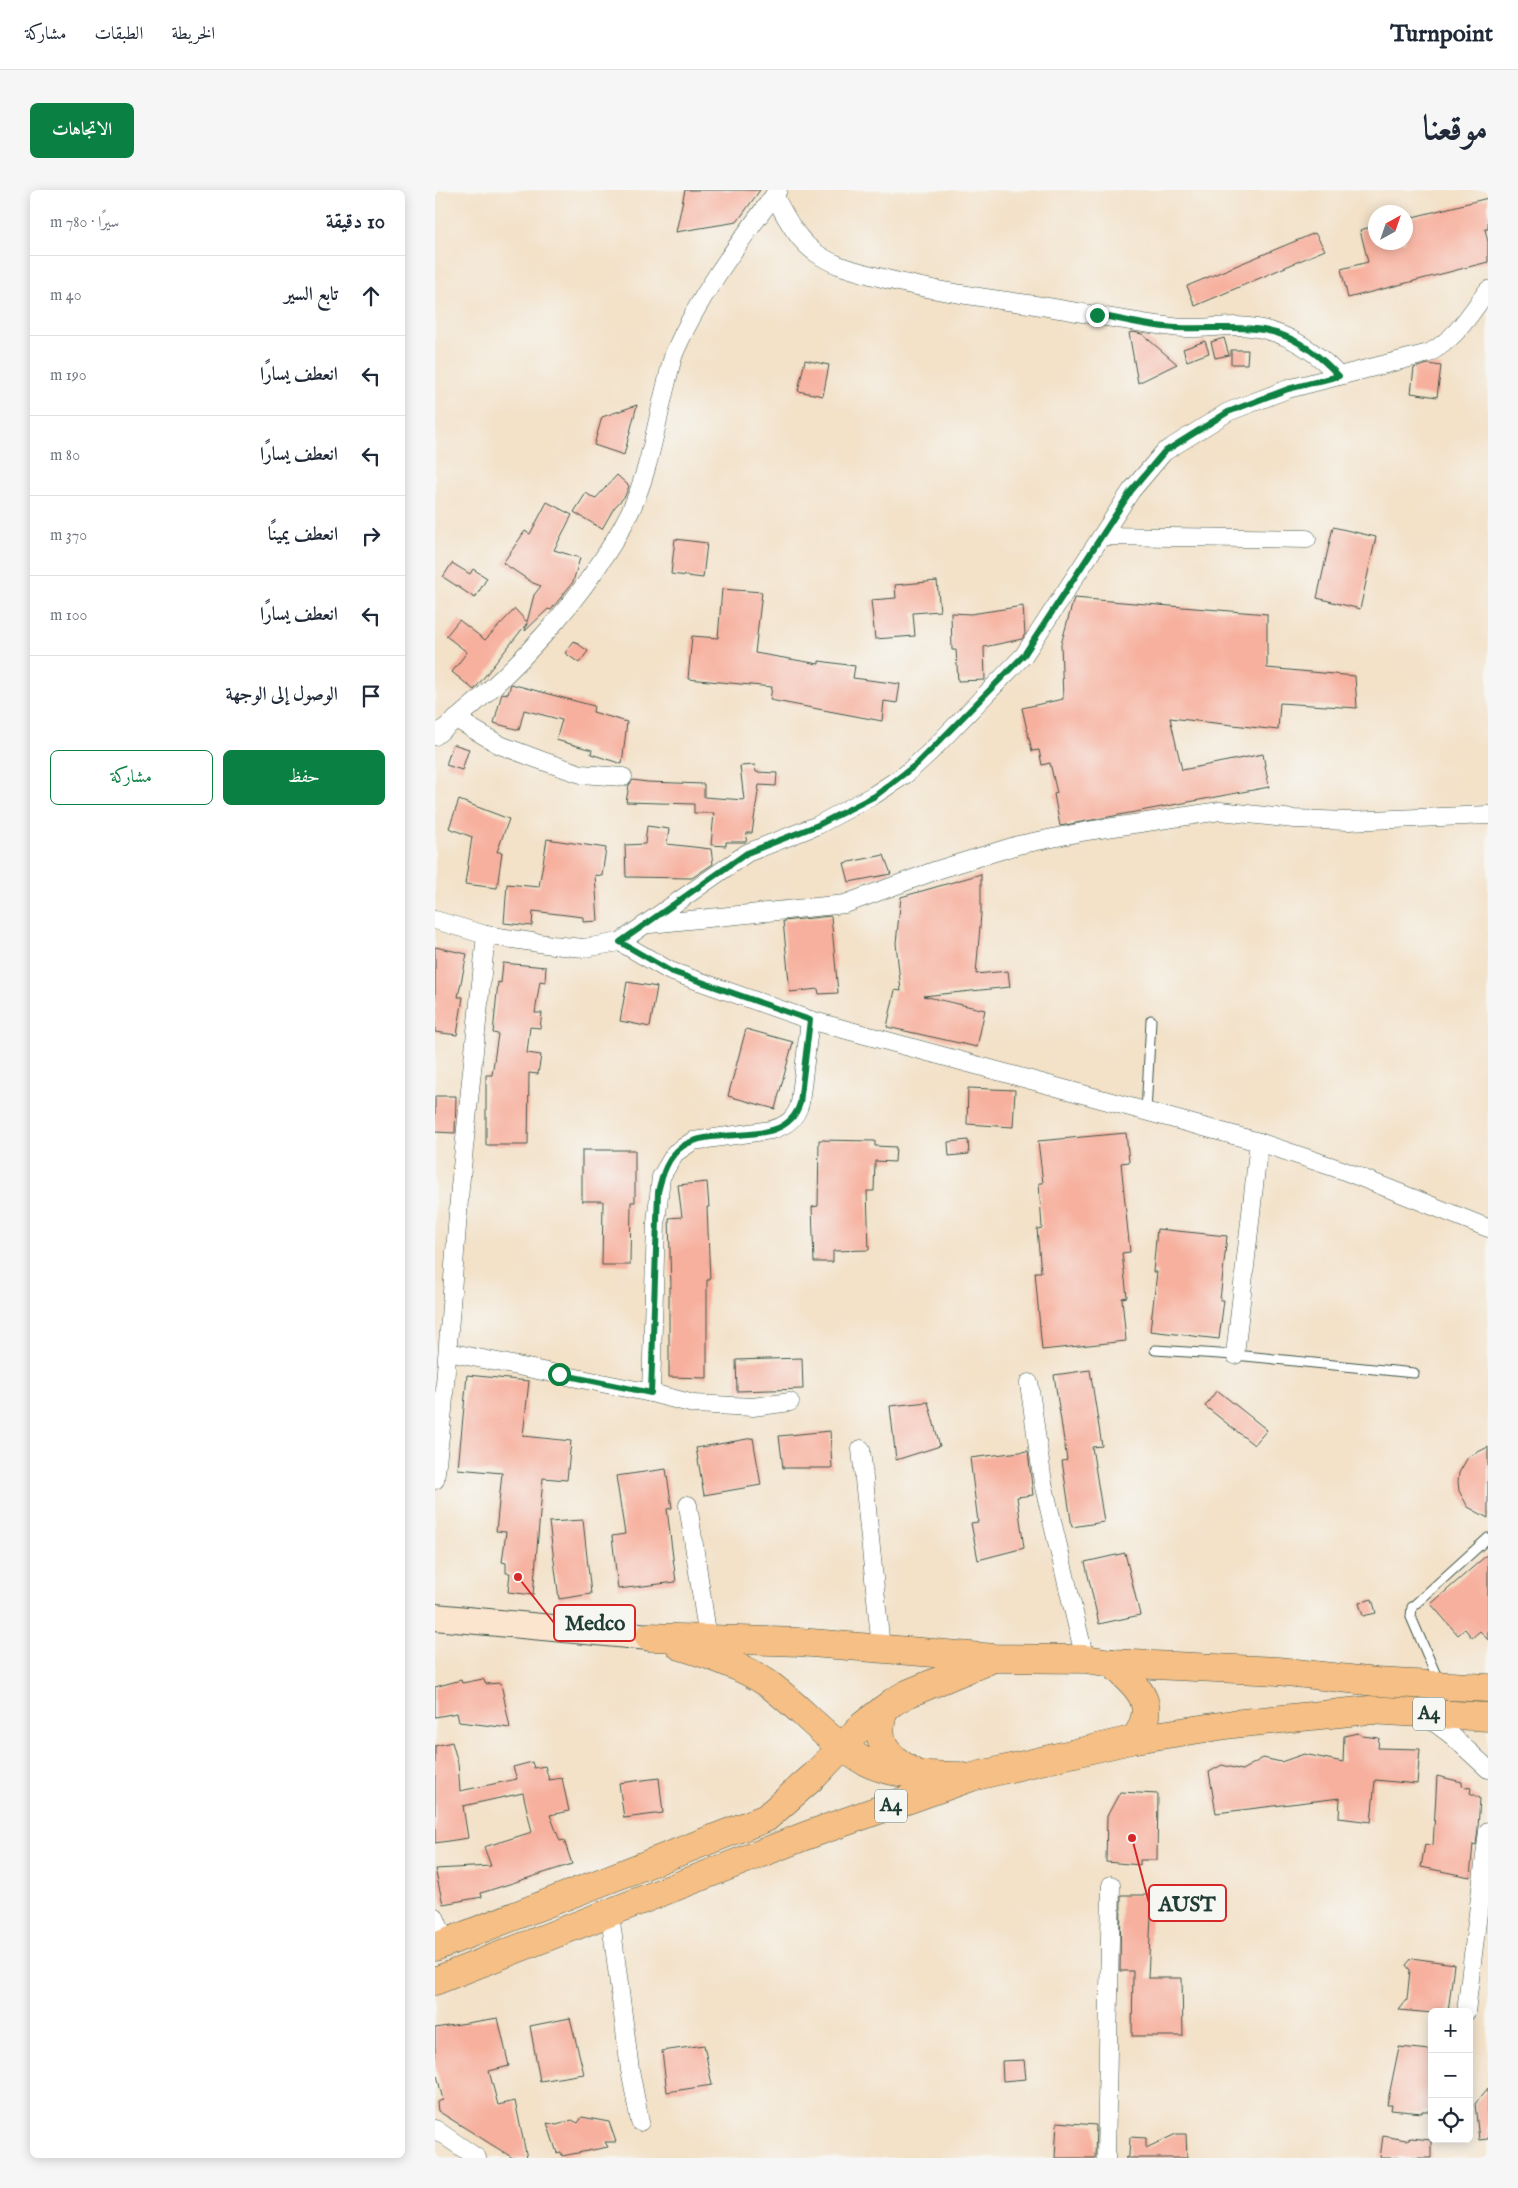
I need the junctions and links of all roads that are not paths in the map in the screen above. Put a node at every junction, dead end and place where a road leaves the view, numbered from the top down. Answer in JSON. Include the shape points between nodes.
{"nodes":[{"id":1,"x":776,"y":193,"type":"edge"},
{"id":2,"x":1488,"y":290,"type":"edge"},
{"id":3,"x":1339,"y":376,"type":"junction"},
{"id":4,"x":1102,"y":536,"type":"junction"},
{"id":5,"x":1307,"y":539,"type":"dead end"},
{"id":6,"x":456,"y":719,"type":"junction"},
{"id":7,"x":435,"y":736,"type":"edge"},
{"id":8,"x":623,"y":777,"type":"dead end"},
{"id":9,"x":1488,"y":815,"type":"edge"},
{"id":10,"x":435,"y":920,"type":"edge"},
{"id":11,"x":647,"y":924,"type":"junction"},
{"id":12,"x":487,"y":936,"type":"junction"},
{"id":13,"x":620,"y":942,"type":"junction"},
{"id":14,"x":810,"y":1020,"type":"junction"},
{"id":15,"x":1151,"y":1020,"type":"dead end"},
{"id":16,"x":1146,"y":1112,"type":"junction"},
{"id":17,"x":1259,"y":1142,"type":"junction"},
{"id":18,"x":1488,"y":1228,"type":"edge"},
{"id":19,"x":444,"y":1340,"type":"edge"},
{"id":20,"x":1155,"y":1350,"type":"dead end"},
{"id":21,"x":1235,"y":1355,"type":"junction"},
{"id":22,"x":1414,"y":1373,"type":"dead end"},
{"id":23,"x":1029,"y":1383,"type":"dead end"},
{"id":24,"x":651,"y":1393,"type":"junction"},
{"id":25,"x":790,"y":1402,"type":"dead end"},
{"id":26,"x":861,"y":1449,"type":"dead end"},
{"id":27,"x":435,"y":1480,"type":"edge"},
{"id":28,"x":688,"y":1505,"type":"dead end"},
{"id":29,"x":1488,"y":1538,"type":"edge"},
{"id":30,"x":435,"y":1617,"type":"edge"},
{"id":31,"x":649,"y":1637,"type":"junction"},
{"id":32,"x":708,"y":1639,"type":"junction"},
{"id":33,"x":881,"y":1648,"type":"junction"},
{"id":34,"x":995,"y":1658,"type":"junction"},
{"id":35,"x":1085,"y":1659,"type":"junction"},
{"id":36,"x":1112,"y":1663,"type":"junction"},
{"id":37,"x":1440,"y":1684,"type":"junction"},
{"id":38,"x":1488,"y":1688,"type":"edge"},
{"id":39,"x":883,"y":1709,"type":"junction"},
{"id":40,"x":1422,"y":1713,"type":"junction"},
{"id":41,"x":1488,"y":1717,"type":"edge"},
{"id":42,"x":1135,"y":1740,"type":"junction"},
{"id":43,"x":842,"y":1746,"type":"junction"},
{"id":44,"x":1488,"y":1769,"type":"edge"},
{"id":45,"x":917,"y":1774,"type":"junction"},
{"id":46,"x":972,"y":1777,"type":"junction"},
{"id":47,"x":1488,"y":1831,"type":"edge"},
{"id":48,"x":1111,"y":1885,"type":"dead end"},
{"id":49,"x":610,"y":1914,"type":"junction"},
{"id":50,"x":435,"y":1917,"type":"edge"},
{"id":51,"x":441,"y":1945,"type":"edge"},
{"id":52,"x":435,"y":1981,"type":"edge"},
{"id":53,"x":1466,"y":2008,"type":"edge"},
{"id":54,"x":640,"y":2122,"type":"dead end"},
{"id":55,"x":435,"y":2129,"type":"edge"},
{"id":56,"x":477,"y":2158,"type":"edge"},
{"id":57,"x":1106,"y":2158,"type":"edge"}],
"edges":[{"from":1,"to":3,"type":"street","via":[[786,217],[809,247],[844,267],[930,289],[1174,328],[1261,328],[1304,346]]},
{"from":1,"to":6,"type":"street","via":[[732,254],[675,350],[647,473],[617,536],[568,608]]},
{"from":2,"to":3,"type":"street","via":[[1459,331],[1441,347],[1413,358]]},
{"from":3,"to":4,"type":"street","via":[[1288,389],[1228,412],[1164,452],[1131,491]]},
{"from":4,"to":5,"type":"street"},
{"from":4,"to":11,"type":"street","via":[[1024,655],[906,774],[875,796],[818,825],[747,853]]},
{"from":6,"to":7,"type":"street"},
{"from":6,"to":8,"type":"street","via":[[500,745],[581,774]]},
{"from":9,"to":11,"type":"street","via":[[1348,821],[1220,811],[1018,845],[845,904]]},
{"from":10,"to":12,"type":"street"},
{"from":11,"to":13,"type":"street"},
{"from":12,"to":13,"type":"street","via":[[584,948]]},
{"from":12,"to":19,"type":"street"},
{"from":13,"to":14,"type":"street","via":[[670,971]]},
{"from":14,"to":16,"type":"street"},
{"from":14,"to":24,"type":"street","via":[[800,1103],[792,1119],[783,1127],[771,1130],[693,1141],[675,1153],[661,1177],[656,1223]]},
{"from":15,"to":16,"type":"lane"},
{"from":16,"to":17,"type":"street"},
{"from":17,"to":18,"type":"street","via":[[1342,1170]]},
{"from":17,"to":21,"type":"street"},
{"from":19,"to":24,"type":"street"},
{"from":19,"to":27,"type":"street"},
{"from":20,"to":21,"type":"lane"},
{"from":21,"to":22,"type":"lane"},
{"from":23,"to":35,"type":"street","via":[[1043,1483]]},
{"from":24,"to":25,"type":"street","via":[[694,1404],[726,1407]]},
{"from":26,"to":33,"type":"street"},
{"from":28,"to":32,"type":"street"},
{"from":29,"to":37,"type":"lane","via":[[1412,1607],[1411,1617]]},
{"from":30,"to":31,"type":"main road"},
{"from":31,"to":32,"type":"highway"},
{"from":31,"to":43,"type":"highway","via":[[692,1650],[767,1683]]},
{"from":32,"to":33,"type":"highway"},
{"from":33,"to":34,"type":"highway"},
{"from":34,"to":35,"type":"highway","number":"A4"},
{"from":34,"to":39,"type":"highway","number":"A4","via":[[907,1694]]},
{"from":35,"to":36,"type":"highway","number":"A4"},
{"from":36,"to":37,"type":"highway","number":"A4"},
{"from":36,"to":42,"type":"highway","via":[[1138,1689],[1146,1703],[1144,1726]]},
{"from":37,"to":38,"type":"highway","number":"A4"},
{"from":39,"to":43,"type":"highway","number":"A4"},
{"from":39,"to":45,"type":"highway","via":[[879,1725],[882,1745],[895,1760]]},
{"from":40,"to":41,"type":"highway","number":"A4"},
{"from":40,"to":42,"type":"highway","number":"A4","via":[[1369,1710],[1233,1724]]},
{"from":40,"to":44,"type":"street"},
{"from":42,"to":46,"type":"highway","number":"A4"},
{"from":43,"to":45,"type":"highway","via":[[865,1762]]},
{"from":43,"to":51,"type":"highway","number":"A4","via":[[766,1818]]},
{"from":45,"to":46,"type":"highway"},
{"from":46,"to":49,"type":"highway","number":"A4","via":[[805,1836]]},
{"from":47,"to":53,"type":"street"},
{"from":48,"to":57,"type":"street"},
{"from":49,"to":52,"type":"highway","number":"A4"},
{"from":49,"to":54,"type":"street"},
{"from":50,"to":51,"type":"street"},
{"from":55,"to":56,"type":"street"}]}
